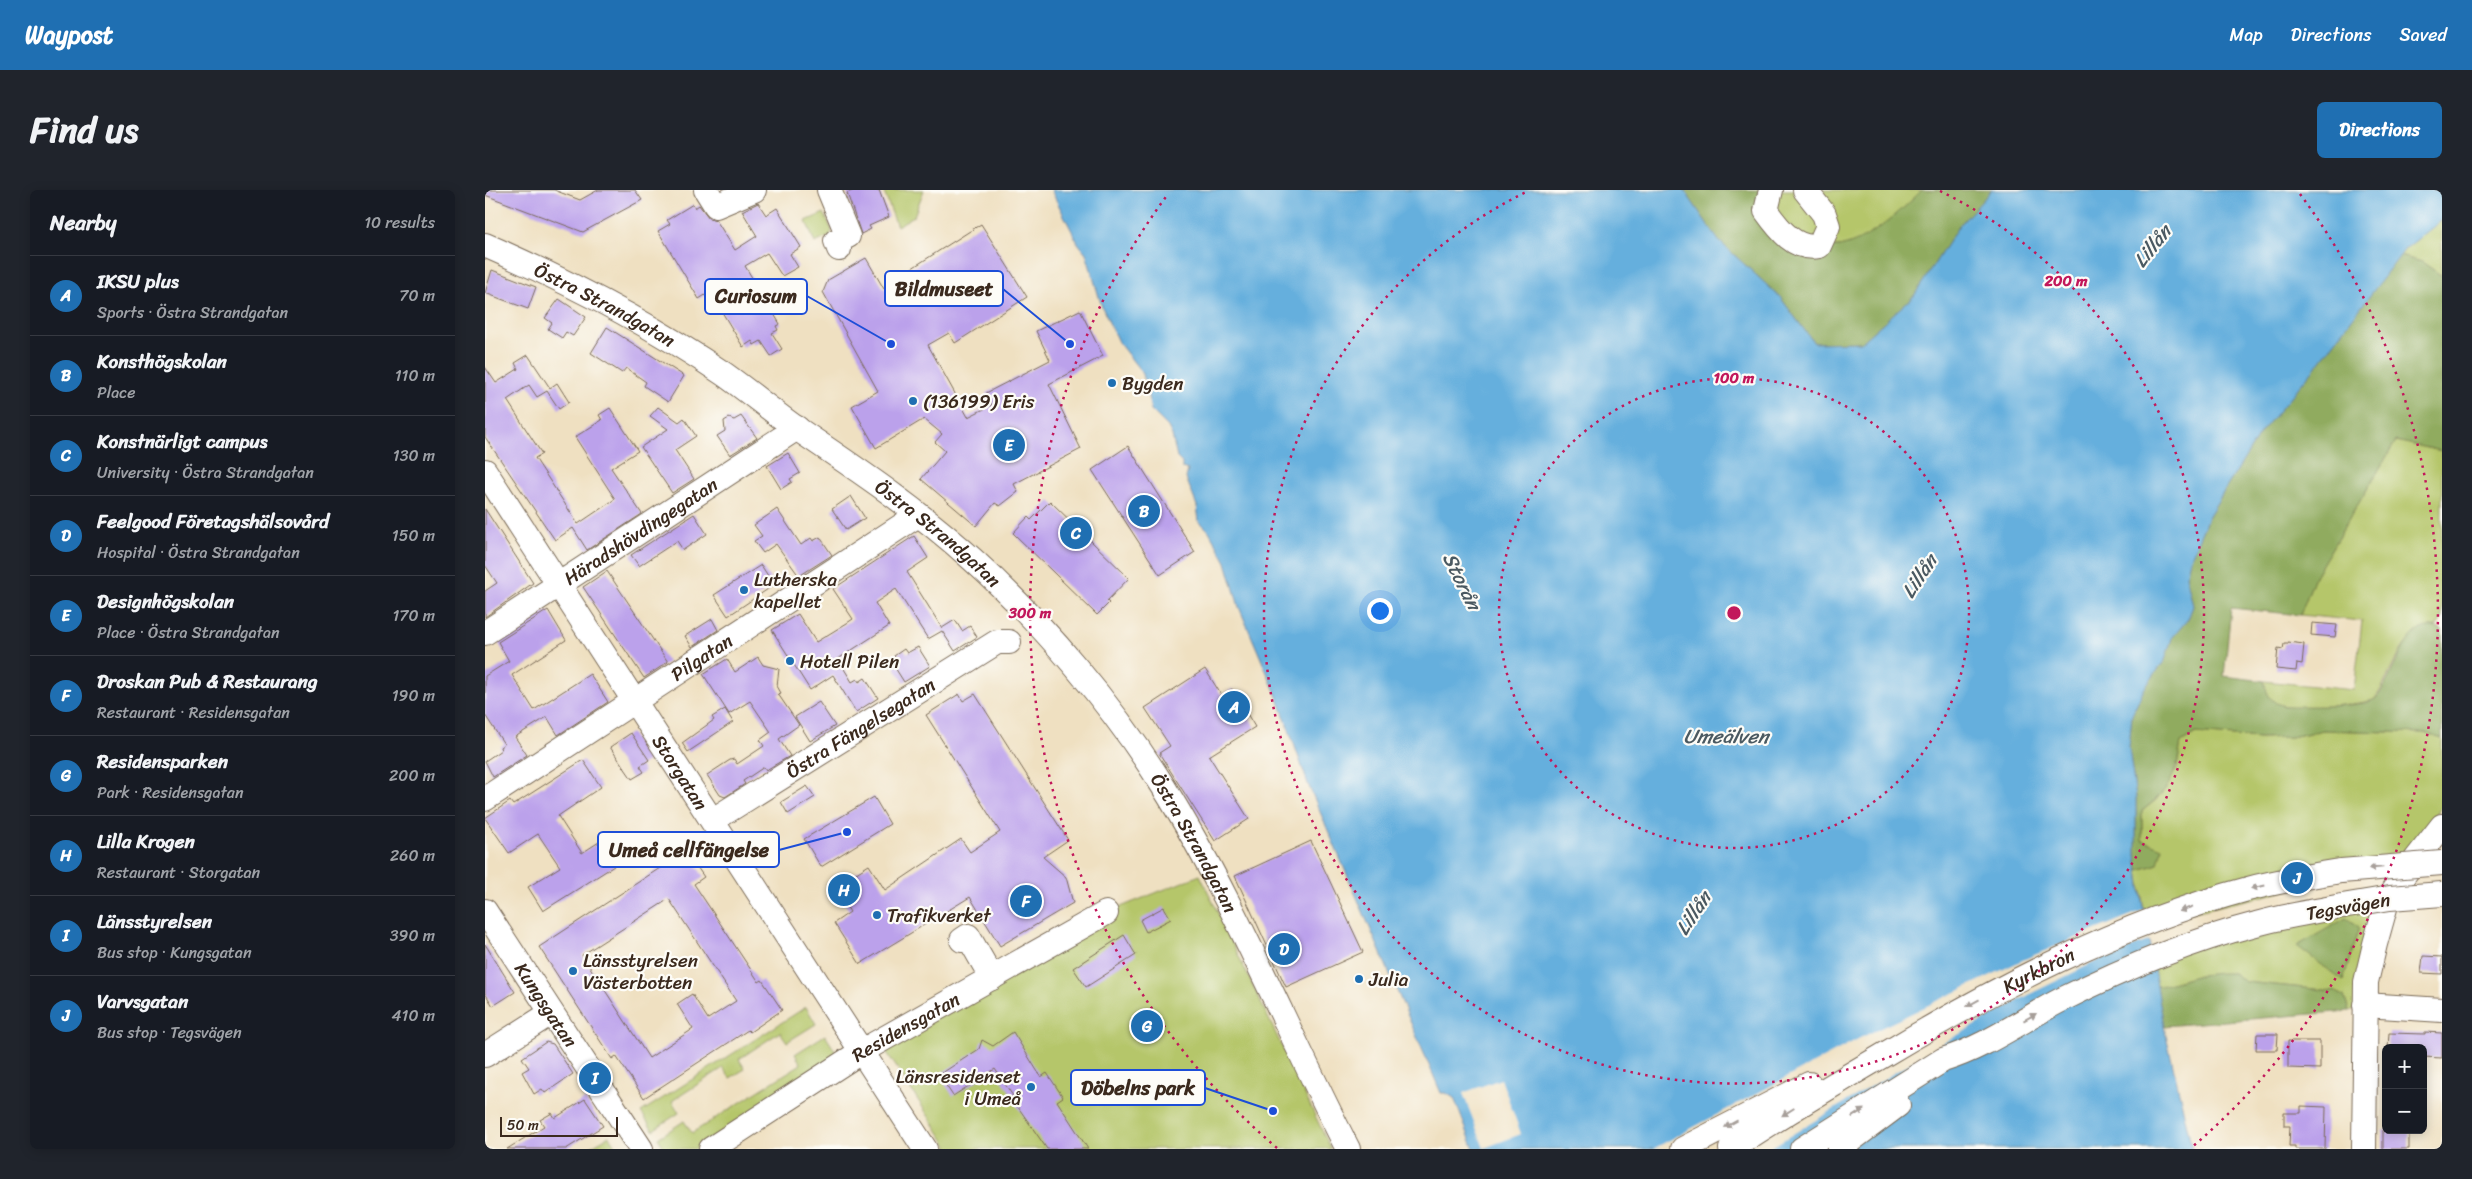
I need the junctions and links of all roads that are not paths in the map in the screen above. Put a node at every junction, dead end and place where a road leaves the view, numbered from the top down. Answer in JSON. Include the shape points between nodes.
{"nodes":[{"id":1,"x":754,"y":190,"type":"edge"},
{"id":2,"x":829,"y":190,"type":"edge"},
{"id":3,"x":1771,"y":190,"type":"edge"},
{"id":4,"x":1805,"y":190,"type":"edge"},
{"id":5,"x":711,"y":198,"type":"edge"},
{"id":6,"x":485,"y":245,"type":"edge"},
{"id":7,"x":839,"y":249,"type":"dead end"},
{"id":8,"x":797,"y":428,"type":"junction"},
{"id":9,"x":485,"y":471,"type":"edge"},
{"id":10,"x":918,"y":515,"type":"junction"},
{"id":11,"x":559,"y":585,"type":"junction"},
{"id":12,"x":485,"y":633,"type":"edge"},
{"id":13,"x":1009,"y":642,"type":"dead end"},
{"id":14,"x":635,"y":700,"type":"junction"},
{"id":15,"x":485,"y":799,"type":"edge"},
{"id":16,"x":713,"y":820,"type":"junction"},
{"id":17,"x":2442,"y":826,"type":"edge"},
{"id":18,"x":2442,"y":863,"type":"edge"},
{"id":19,"x":2232,"y":894,"type":"joint"},
{"id":20,"x":2442,"y":894,"type":"edge"},
{"id":21,"x":485,"y":911,"type":"edge"},
{"id":22,"x":1107,"y":913,"type":"dead end"},
{"id":23,"x":2256,"y":924,"type":"joint"},
{"id":24,"x":962,"y":940,"type":"dead end"},
{"id":25,"x":993,"y":978,"type":"junction"},
{"id":26,"x":2365,"y":1005,"type":"junction"},
{"id":27,"x":2442,"y":1010,"type":"edge"},
{"id":28,"x":551,"y":1013,"type":"junction"},
{"id":29,"x":863,"y":1051,"type":"junction"},
{"id":30,"x":1968,"y":1052,"type":"junction"},
{"id":31,"x":485,"y":1055,"type":"edge"},
{"id":32,"x":1856,"y":1071,"type":"junction"},
{"id":33,"x":641,"y":1149,"type":"edge"},
{"id":34,"x":711,"y":1149,"type":"edge"},
{"id":35,"x":925,"y":1149,"type":"edge"},
{"id":36,"x":1349,"y":1149,"type":"edge"},
{"id":37,"x":1683,"y":1149,"type":"edge"},
{"id":38,"x":1731,"y":1149,"type":"edge"},
{"id":39,"x":1802,"y":1149,"type":"edge"},
{"id":40,"x":1839,"y":1149,"type":"edge"},
{"id":41,"x":2364,"y":1149,"type":"edge"}],
"edges":[{"from":1,"to":5,"type":"street"},
{"from":2,"to":7,"type":"street","via":[[848,236],[836,241]]},
{"from":3,"to":4,"type":"street","via":[[1766,211],[1794,242],[1809,248],[1819,246],[1828,226],[1824,214]]},
{"from":6,"to":8,"type":"street","name":"Östra Strandgatan","via":[[567,283],[647,327],[722,373]]},
{"from":8,"to":10,"type":"street","name":"Östra Strandgatan","via":[[874,480]]},
{"from":8,"to":11,"type":"street","name":"Häradshövdingegatan"},
{"from":9,"to":11,"type":"street","name":"Storgatan"},
{"from":10,"to":14,"type":"street","name":"Pilgatan"},
{"from":10,"to":36,"type":"street","name":"Östra Strandgatan","via":[[971,558],[1025,609],[1110,711],[1162,784],[1209,864]]},
{"from":11,"to":12,"type":"street","name":"Häradshövdingegatan"},
{"from":11,"to":14,"type":"street","name":"Storgatan"},
{"from":13,"to":16,"type":"street","name":"Östra Fängelsegatan","via":[[997,642]]},
{"from":14,"to":15,"type":"street","name":"Pilgatan"},
{"from":14,"to":16,"type":"street","name":"Storgatan"},
{"from":16,"to":29,"type":"street","name":"Storgatan"},
{"from":17,"to":26,"type":"street","via":[[2387,901],[2366,982]]},
{"from":18,"to":19,"type":"street","name":"Tegsvägen","one_way":true,"bridge":true,"via":[[2341,871]]},
{"from":19,"to":32,"type":"street","name":"Kyrkbron","one_way":true,"via":[[2146,923],[2025,975]]},
{"from":20,"to":23,"type":"street","name":"Tegsvägen","bridge":true,"via":[[2390,898]]},
{"from":21,"to":28,"type":"street","name":"Kungsgatan"},
{"from":22,"to":25,"type":"street","name":"Residensgatan"},
{"from":30,"to":23,"type":"street","name":"Kyrkbron","one_way":true,"via":[[2062,1000],[2104,981],[2187,946]]},
{"from":24,"to":25,"type":"street","via":[[968,936]]},
{"from":25,"to":29,"type":"street","name":"Residensgatan"},
{"from":26,"to":27,"type":"street"},
{"from":26,"to":41,"type":"street"},
{"from":28,"to":31,"type":"street"},
{"from":28,"to":33,"type":"street","name":"Kungsgatan"},
{"from":29,"to":34,"type":"street","name":"Residensgatan"},
{"from":29,"to":35,"type":"street","name":"Storgatan"},
{"from":39,"to":30,"type":"street","name":"Kyrkbron","one_way":true,"via":[[1943,1060]]},
{"from":30,"to":40,"type":"street","name":"Kyrkbron","via":[[1949,1070]]},
{"from":32,"to":37,"type":"street","name":"Kyrkbron","one_way":true,"via":[[1801,1086]]},
{"from":32,"to":38,"type":"street","name":"Kyrkbron","one_way":true}]}
